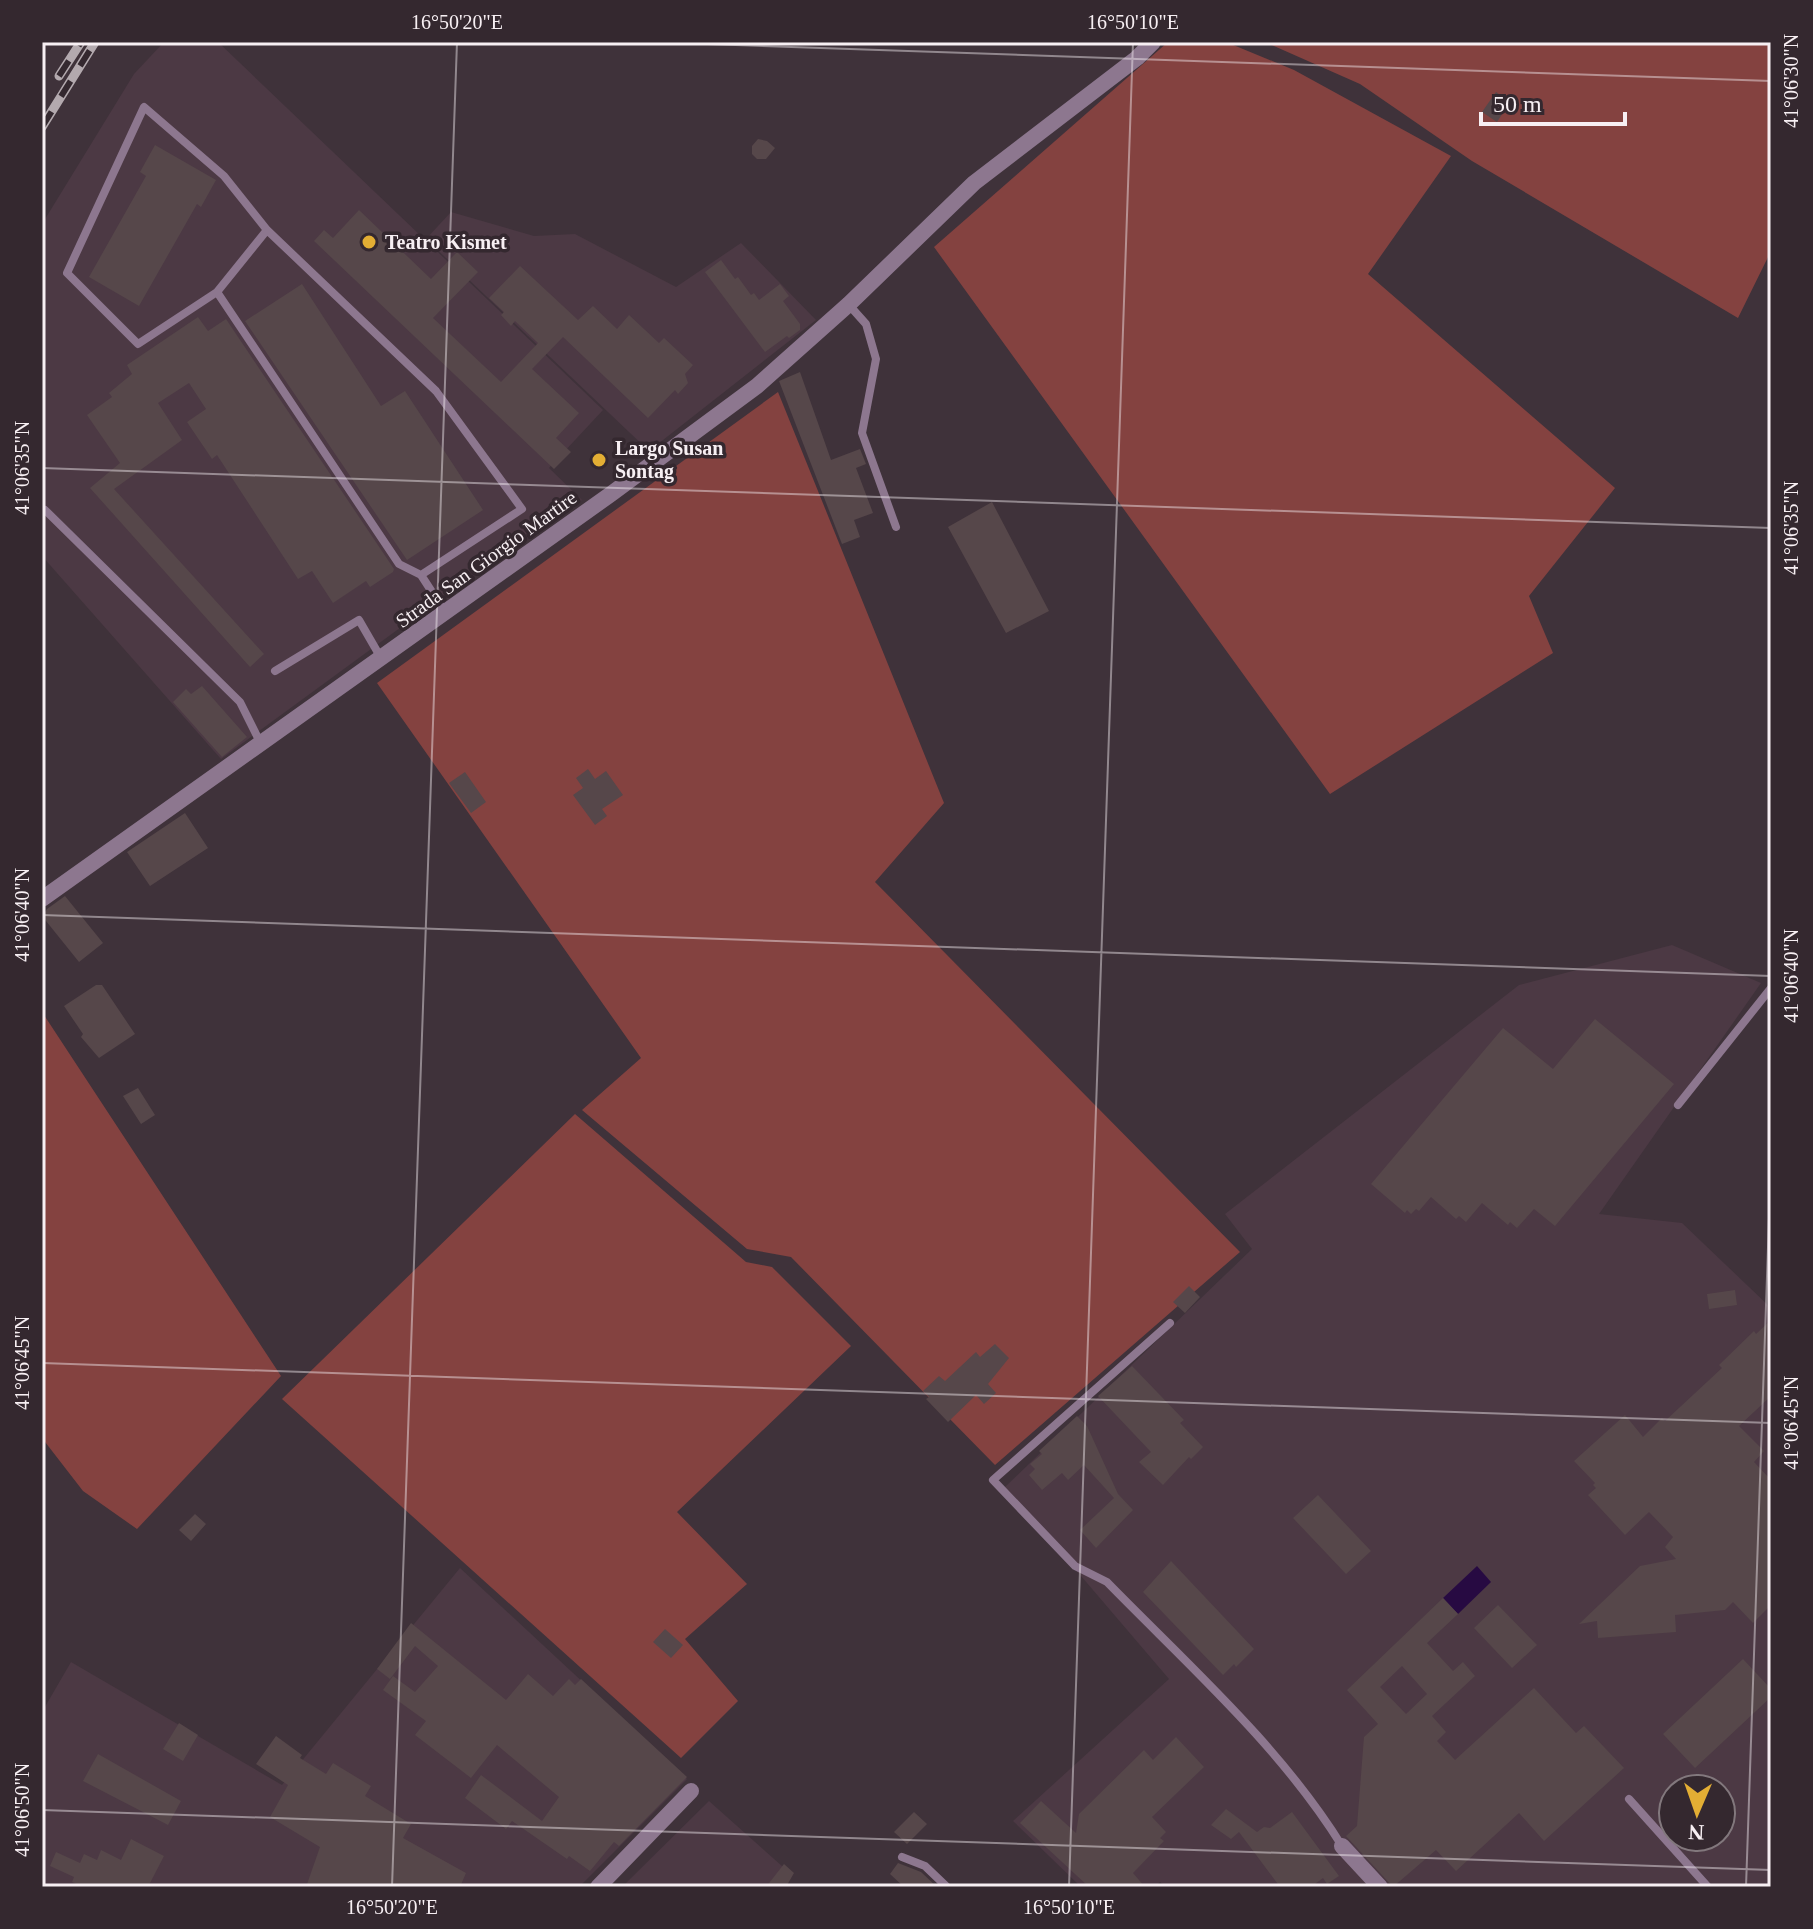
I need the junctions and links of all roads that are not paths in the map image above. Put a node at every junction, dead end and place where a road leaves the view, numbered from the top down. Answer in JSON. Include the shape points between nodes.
{"nodes":[{"id":1,"x":1153,"y":42,"type":"edge"},
{"id":2,"x":267,"y":230,"type":"junction"},
{"id":3,"x":217,"y":292,"type":"junction"},
{"id":4,"x":849,"y":304,"type":"junction"},
{"id":5,"x":45,"y":510,"type":"dead end"},
{"id":6,"x":896,"y":527,"type":"dead end"},
{"id":7,"x":421,"y":575,"type":"junction"},
{"id":8,"x":445,"y":613,"type":"junction"},
{"id":9,"x":381,"y":658,"type":"junction"},
{"id":10,"x":275,"y":671,"type":"dead end"},
{"id":11,"x":261,"y":744,"type":"junction"},
{"id":12,"x":42,"y":899,"type":"edge"},
{"id":13,"x":1771,"y":988,"type":"edge"},
{"id":14,"x":1678,"y":1105,"type":"dead end"},
{"id":15,"x":1170,"y":1323,"type":"dead end"},
{"id":16,"x":691,"y":1791,"type":"dead end"},
{"id":17,"x":1629,"y":1799,"type":"dead end"},
{"id":18,"x":1342,"y":1846,"type":"joint"},
{"id":19,"x":902,"y":1857,"type":"dead end"},
{"id":20,"x":598,"y":1887,"type":"edge"},
{"id":21,"x":947,"y":1887,"type":"edge"},
{"id":22,"x":1380,"y":1887,"type":"edge"},
{"id":23,"x":1708,"y":1887,"type":"edge"}],
"edges":[{"from":1,"to":4,"type":"street","name":"Strada San Giorgio Martire","via":[[974,183]]},
{"from":2,"to":3,"type":"lane"},
{"from":2,"to":3,"type":"lane","via":[[224,176],[144,107],[67,273],[138,344]]},
{"from":2,"to":7,"type":"lane","via":[[436,391],[522,509]]},
{"from":3,"to":7,"type":"lane","via":[[399,564]]},
{"from":4,"to":6,"type":"lane","via":[[866,324],[876,359],[862,433]]},
{"from":4,"to":8,"type":"street","name":"Strada San Giorgio Martire","via":[[757,386]]},
{"from":5,"to":11,"type":"lane","via":[[240,702]]},
{"from":7,"to":8,"type":"lane"},
{"from":8,"to":9,"type":"street","name":"Strada San Giorgio Martire"},
{"from":9,"to":10,"type":"lane","via":[[359,620]]},
{"from":9,"to":11,"type":"street","name":"Strada San Giorgio Martire"},
{"from":11,"to":12,"type":"street","name":"Strada San Giorgio Martire"},
{"from":13,"to":14,"type":"lane"},
{"from":15,"to":18,"type":"lane","via":[[993,1480],[1075,1566],[1107,1582],[1266,1746]]},
{"from":16,"to":20,"type":"street"},
{"from":17,"to":23,"type":"lane"},
{"from":18,"to":22,"type":"street"},
{"from":19,"to":21,"type":"lane","via":[[925,1866]]}]}
